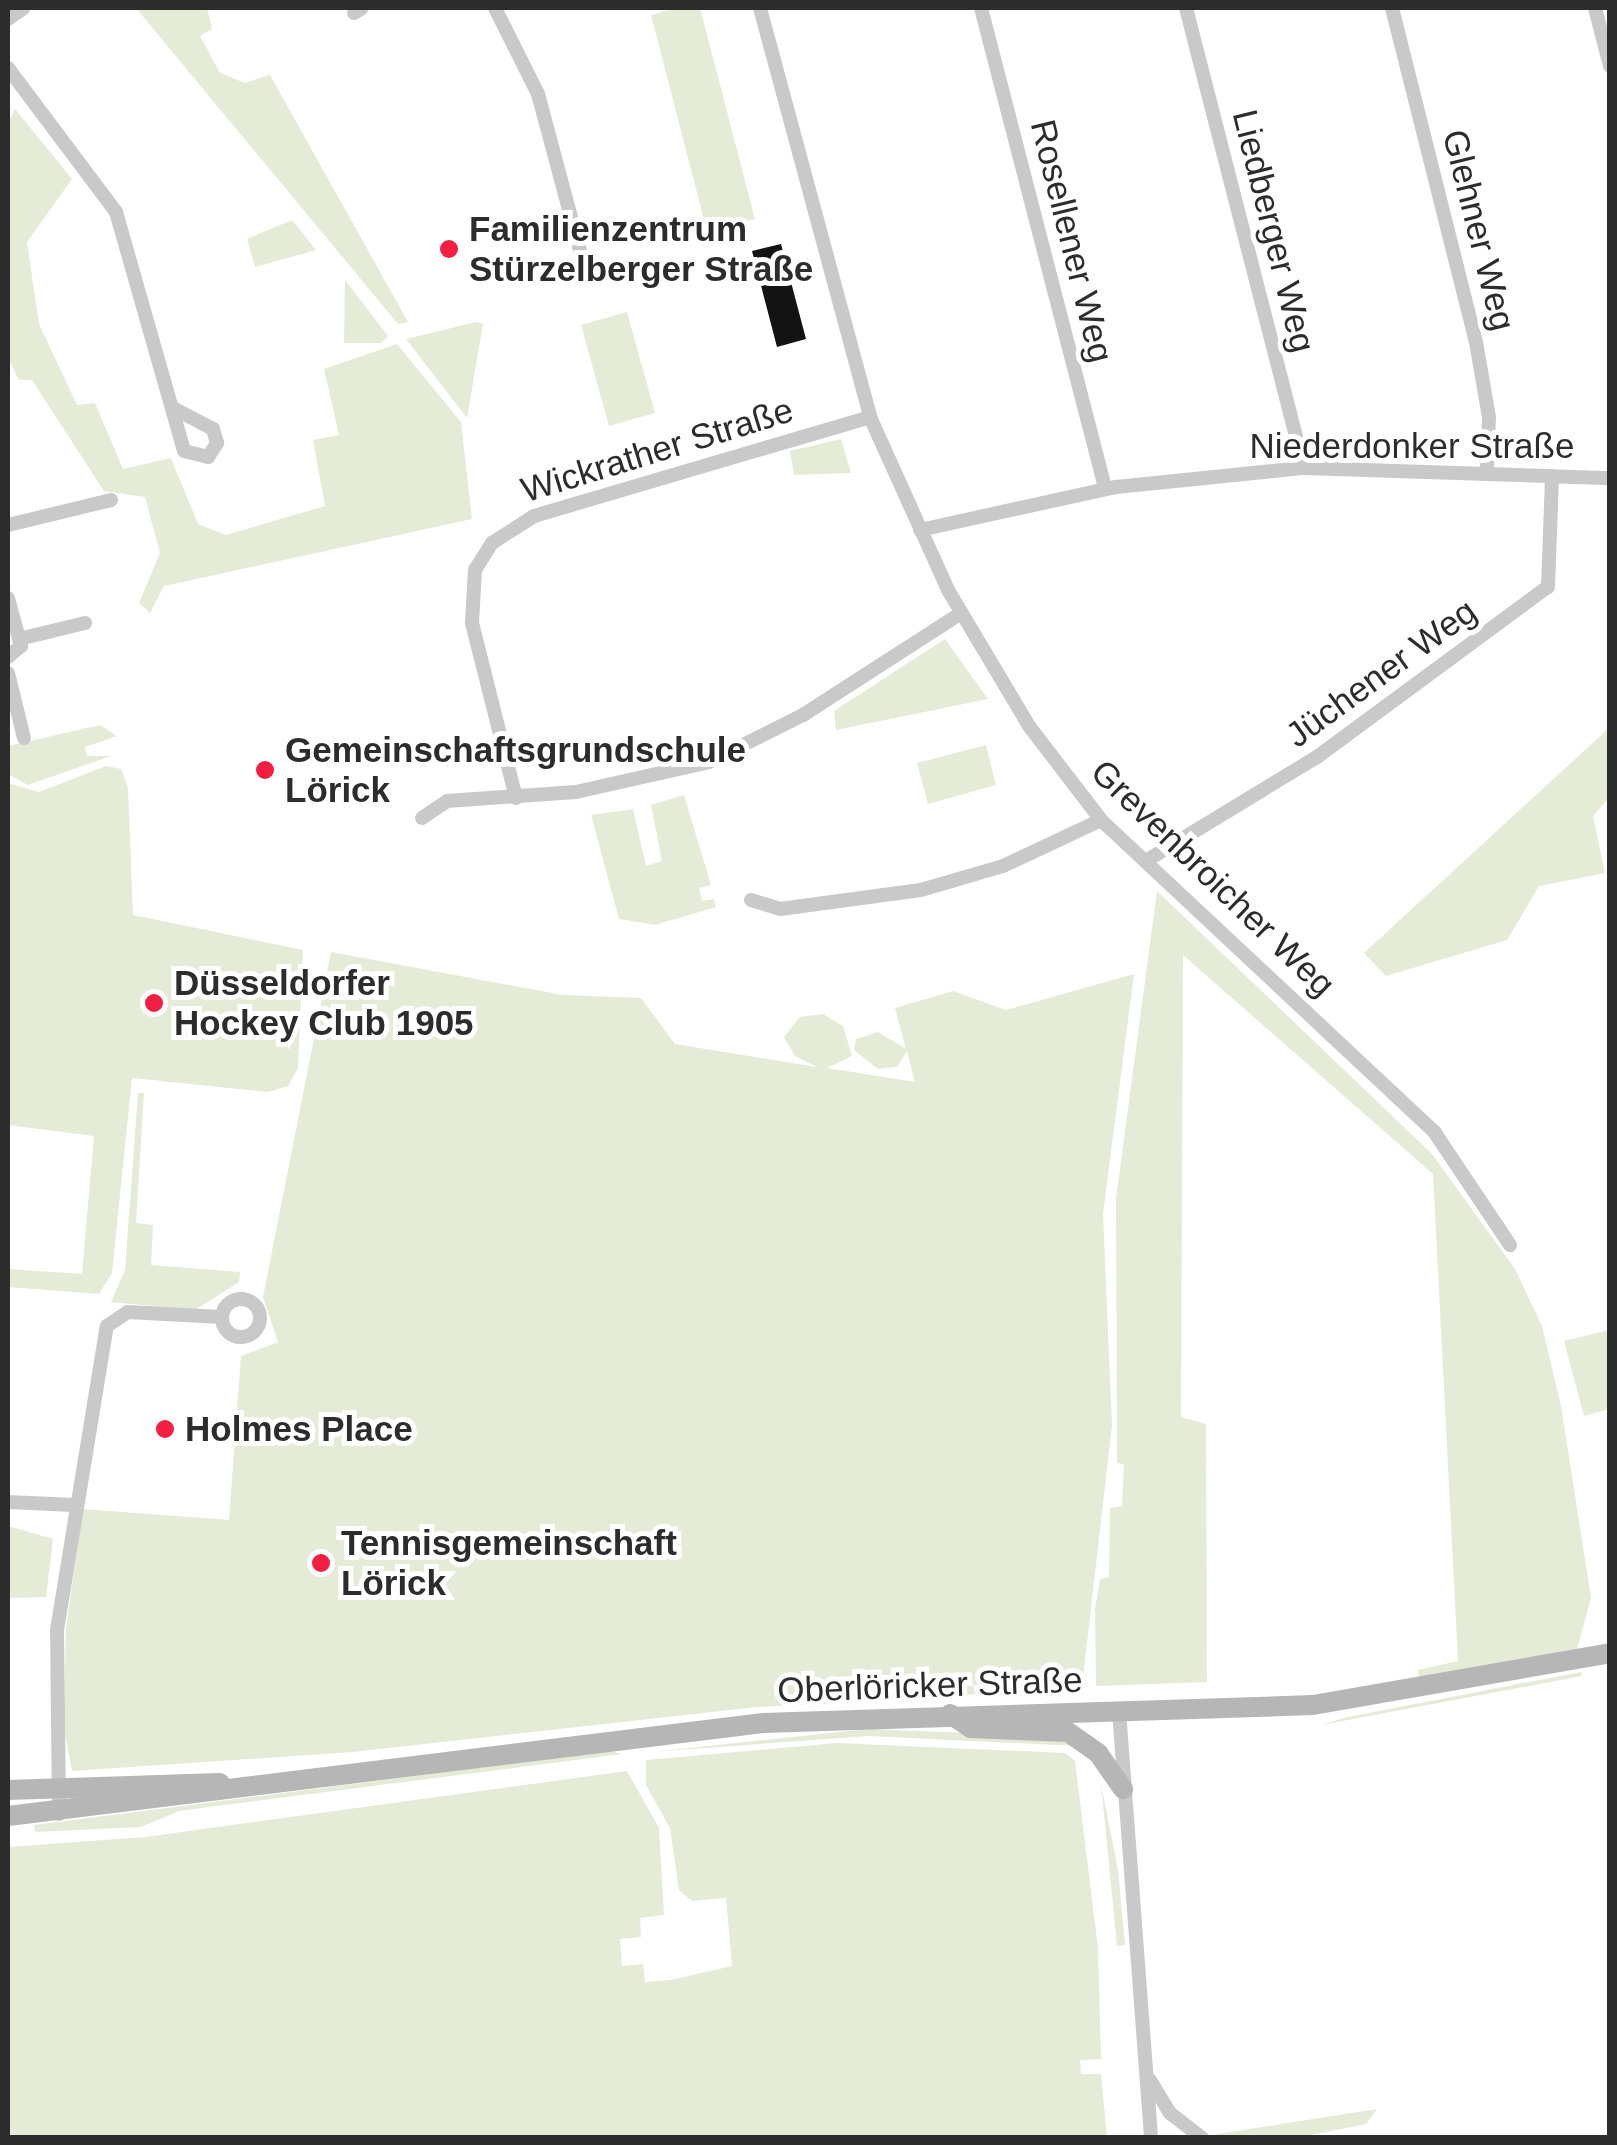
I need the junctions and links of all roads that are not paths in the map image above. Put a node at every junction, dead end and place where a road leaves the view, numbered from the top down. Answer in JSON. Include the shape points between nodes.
{"nodes":[{"id":1,"x":24,"y":8,"type":"edge"},
{"id":2,"x":495,"y":8,"type":"edge"},
{"id":3,"x":760,"y":8,"type":"edge"},
{"id":4,"x":981,"y":8,"type":"edge"},
{"id":5,"x":1186,"y":8,"type":"edge"},
{"id":6,"x":1392,"y":8,"type":"edge"},
{"id":7,"x":1595,"y":8,"type":"edge"},
{"id":8,"x":8,"y":19,"type":"edge"},
{"id":9,"x":1610,"y":66,"type":"edge"},
{"id":10,"x":8,"y":68,"type":"edge"},
{"id":11,"x":587,"y":277,"type":"dead end"},
{"id":12,"x":173,"y":408,"type":"dead end"},
{"id":13,"x":870,"y":417,"type":"junction"},
{"id":14,"x":1304,"y":468,"type":"junction"},
{"id":15,"x":1488,"y":470,"type":"junction"},
{"id":16,"x":1552,"y":476,"type":"junction"},
{"id":17,"x":1610,"y":478,"type":"edge"},
{"id":18,"x":1105,"y":489,"type":"junction"},
{"id":19,"x":111,"y":500,"type":"dead end"},
{"id":20,"x":8,"y":525,"type":"edge"},
{"id":21,"x":920,"y":530,"type":"junction"},
{"id":22,"x":8,"y":598,"type":"edge"},
{"id":23,"x":961,"y":614,"type":"junction"},
{"id":24,"x":85,"y":623,"type":"dead end"},
{"id":25,"x":19,"y":640,"type":"junction"},
{"id":26,"x":8,"y":656,"type":"edge"},
{"id":27,"x":8,"y":673,"type":"edge"},
{"id":28,"x":24,"y":738,"type":"dead end"},
{"id":29,"x":516,"y":798,"type":"junction"},
{"id":30,"x":422,"y":818,"type":"dead end"},
{"id":31,"x":1101,"y":820,"type":"junction"},
{"id":32,"x":1149,"y":860,"type":"junction"},
{"id":33,"x":751,"y":900,"type":"dead end"},
{"id":34,"x":1510,"y":1244,"type":"dead end"},
{"id":35,"x":221,"y":1318,"type":"dead end"},
{"id":36,"x":8,"y":1502,"type":"edge"},
{"id":37,"x":74,"y":1505,"type":"junction"},
{"id":38,"x":1610,"y":1653,"type":"edge"},
{"id":39,"x":1118,"y":1711,"type":"junction"},
{"id":40,"x":950,"y":1714,"type":"junction"},
{"id":41,"x":252,"y":1783,"type":"junction"},
{"id":42,"x":57,"y":1789,"type":"junction"},
{"id":43,"x":8,"y":1790,"type":"edge"},
{"id":44,"x":1123,"y":1790,"type":"junction"},
{"id":45,"x":60,"y":1814,"type":"junction"},
{"id":46,"x":8,"y":1816,"type":"edge"},
{"id":47,"x":1144,"y":2065,"type":"junction"},
{"id":48,"x":1151,"y":2138,"type":"edge"},
{"id":49,"x":1202,"y":2138,"type":"edge"}],
"edges":[{"from":1,"to":8,"type":"street"},
{"from":2,"to":11,"type":"street","via":[[538,94]]},
{"from":3,"to":13,"type":"street","name":"Grevenbroicher Weg"},
{"from":4,"to":18,"type":"street","name":"Rosellener Weg"},
{"from":5,"to":14,"type":"street","name":"Liedberger Weg"},
{"from":6,"to":15,"type":"street","name":"Glehner Weg","via":[[1476,342]]},
{"from":7,"to":9,"type":"street"},
{"from":10,"to":12,"type":"street","via":[[116,212]]},
{"from":13,"to":21,"type":"street","name":"Grevenbroicher Weg"},
{"from":13,"to":29,"type":"street","name":"Wickrather Straße","via":[[534,516],[492,542],[474,570],[472,624]]},
{"from":14,"to":15,"type":"street","name":"Niederdonker Straße"},
{"from":14,"to":18,"type":"street","name":"Niederdonker Straße"},
{"from":15,"to":16,"type":"street","name":"Niederdonker Straße"},
{"from":16,"to":17,"type":"street","name":"Niederdonker Straße"},
{"from":16,"to":32,"type":"street","name":"Jüchener Weg","via":[[1548,587],[1318,757]]},
{"from":18,"to":21,"type":"street","name":"Niederdonker Straße"},
{"from":19,"to":20,"type":"street"},
{"from":21,"to":23,"type":"street","name":"Grevenbroicher Weg"},
{"from":22,"to":25,"type":"street"},
{"from":23,"to":29,"type":"street","via":[[803,715],[709,762]]},
{"from":23,"to":31,"type":"street","name":"Grevenbroicher Weg","via":[[1029,726]]},
{"from":24,"to":25,"type":"street"},
{"from":25,"to":26,"type":"street"},
{"from":27,"to":28,"type":"street"},
{"from":29,"to":30,"type":"street","via":[[447,802]]},
{"from":31,"to":32,"type":"street","name":"Grevenbroicher Weg"},
{"from":31,"to":33,"type":"street","via":[[1003,866],[921,890],[780,908]]},
{"from":32,"to":34,"type":"street","name":"Grevenbroicher Weg","via":[[1435,1133]]},
{"from":35,"to":37,"type":"street","via":[[128,1312],[109,1322]]},
{"from":36,"to":37,"type":"street"},
{"from":37,"to":42,"type":"street","via":[[57,1630]]},
{"from":38,"to":39,"type":"main road","name":"Oberlöricker Straße","via":[[1313,1705]]},
{"from":39,"to":40,"type":"main road","name":"Oberlöricker Straße"},
{"from":39,"to":44,"type":"street"},
{"from":40,"to":41,"type":"main road","name":"Oberlöricker Straße","via":[[763,1723]]},
{"from":40,"to":44,"type":"main road","via":[[971,1728],[1068,1732],[1098,1754]]},
{"from":41,"to":42,"type":"main road","name":"Oberlöricker Straße"},
{"from":41,"to":45,"type":"main road","name":"Oberlöricker Straße"},
{"from":42,"to":43,"type":"main road","name":"Oberlöricker Straße"},
{"from":42,"to":45,"type":"street"},
{"from":44,"to":47,"type":"street"},
{"from":45,"to":46,"type":"main road","name":"Oberlöricker Straße"},
{"from":47,"to":48,"type":"street"},
{"from":47,"to":49,"type":"street","via":[[1170,2113]]}]}
